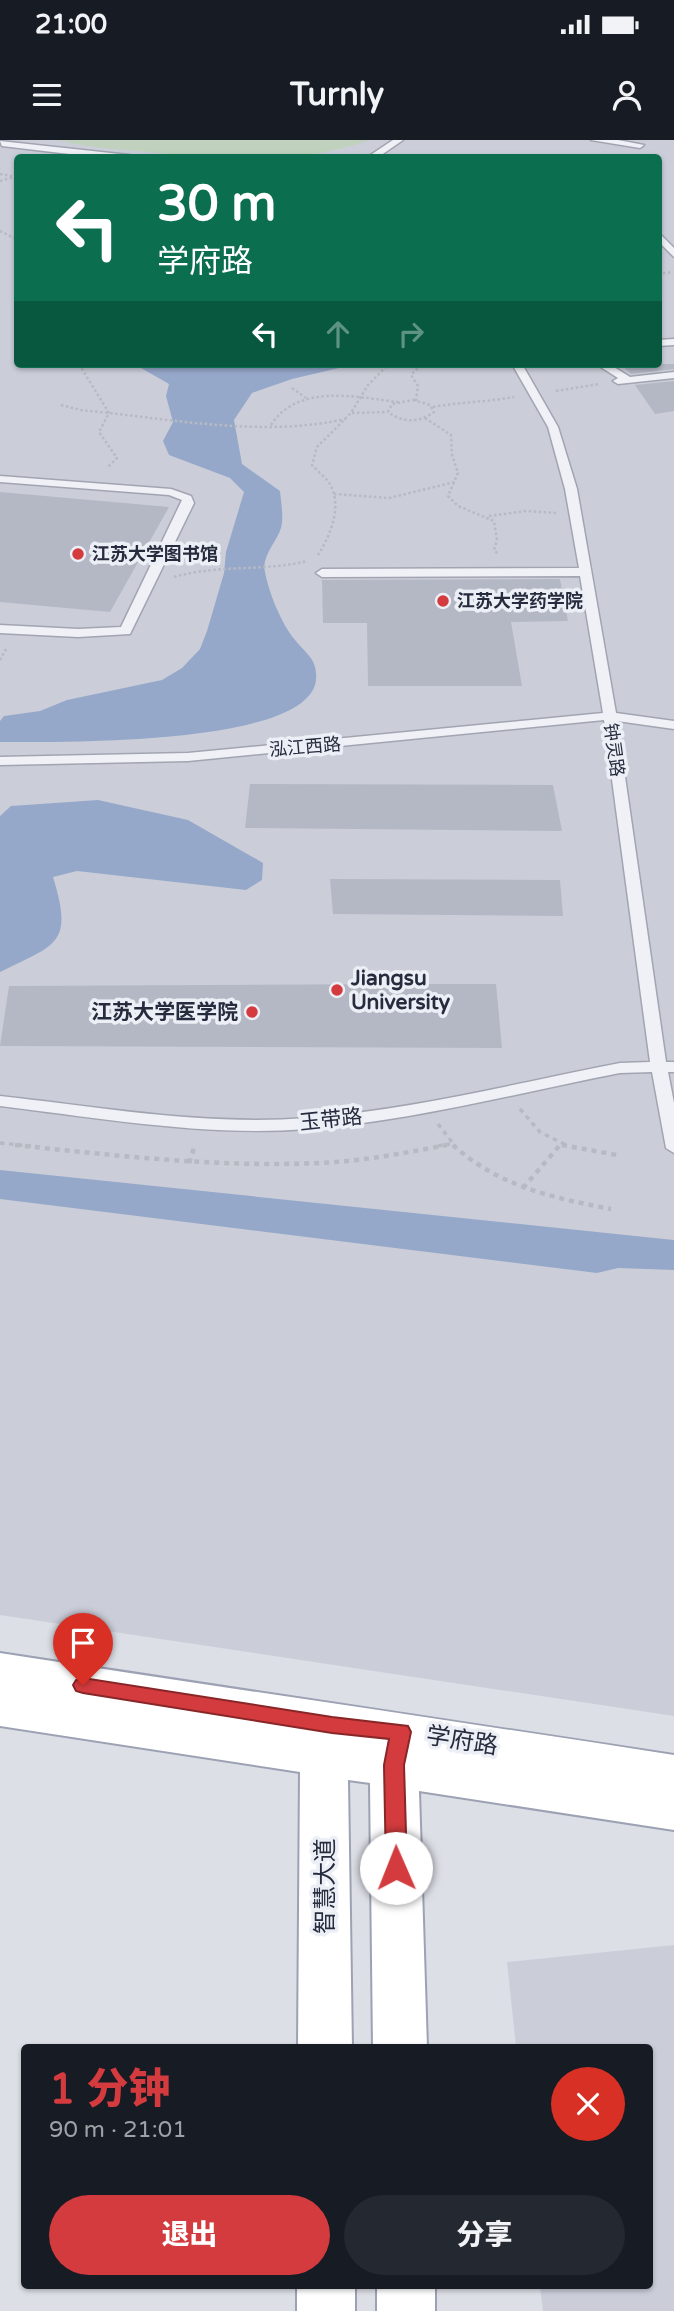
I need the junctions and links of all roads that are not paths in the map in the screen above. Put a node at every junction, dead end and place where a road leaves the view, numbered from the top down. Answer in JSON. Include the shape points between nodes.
{"nodes":[{"id":1,"x":398,"y":140,"type":"edge"},
{"id":2,"x":595,"y":140,"type":"edge"},
{"id":3,"x":644,"y":142,"type":"edge"},
{"id":4,"x":2,"y":143,"type":"edge"},
{"id":5,"x":95,"y":154,"type":"edge"},
{"id":6,"x":376,"y":154,"type":"edge"},
{"id":7,"x":662,"y":240,"type":"edge"},
{"id":8,"x":674,"y":254,"type":"edge"},
{"id":9,"x":519,"y":368,"type":"edge"},
{"id":10,"x":606,"y":368,"type":"edge"},
{"id":11,"x":674,"y":376,"type":"edge"},
{"id":12,"x":0,"y":479,"type":"edge"},
{"id":13,"x":586,"y":572,"type":"junction"},
{"id":14,"x":322,"y":573,"type":"dead end"},
{"id":15,"x":0,"y":629,"type":"edge"},
{"id":16,"x":609,"y":716,"type":"junction"},
{"id":17,"x":674,"y":724,"type":"edge"},
{"id":18,"x":0,"y":761,"type":"edge"},
{"id":19,"x":666,"y":1067,"type":"edge"},
{"id":20,"x":0,"y":1101,"type":"edge"},
{"id":21,"x":674,"y":1148,"type":"edge"},
{"id":22,"x":0,"y":1672,"type":"edge"},
{"id":23,"x":0,"y":1707,"type":"edge"},
{"id":24,"x":328,"y":1741,"type":"junction"},
{"id":25,"x":397,"y":1748,"type":"junction"},
{"id":26,"x":674,"y":1775,"type":"edge"},
{"id":27,"x":674,"y":1809,"type":"edge"},
{"id":28,"x":325,"y":2044,"type":"edge"},
{"id":29,"x":400,"y":2044,"type":"edge"},
{"id":30,"x":326,"y":2289,"type":"edge"},
{"id":31,"x":406,"y":2289,"type":"edge"},
{"id":32,"x":326,"y":2311,"type":"edge"},
{"id":33,"x":407,"y":2311,"type":"edge"}],
"edges":[{"from":1,"to":6,"type":"lane"},
{"from":2,"to":3,"type":"lane"},
{"from":4,"to":5,"type":"lane"},
{"from":7,"to":8,"type":"lane"},
{"from":9,"to":13,"type":"lane","name":"钟灵路","via":[[553,427],[564,457]]},
{"from":10,"to":11,"type":"lane","via":[[622,380]]},
{"from":12,"to":15,"type":"lane","via":[[171,492],[188,502],[126,631],[78,634]]},
{"from":13,"to":14,"type":"lane"},
{"from":13,"to":16,"type":"lane","name":"钟灵路"},
{"from":16,"to":17,"type":"lane","name":"泓江西路"},
{"from":16,"to":18,"type":"lane","name":"泓江西路","via":[[188,757]]},
{"from":16,"to":19,"type":"lane","name":"钟灵路"},
{"from":19,"to":20,"type":"lane","name":"玉带路","via":[[620,1068],[379,1115],[305,1124],[157,1119]]},
{"from":19,"to":21,"type":"lane","name":"钟灵路"},
{"from":22,"to":24,"type":"main road","name":"学府路"},
{"from":23,"to":24,"type":"main road","name":"学府路"},
{"from":24,"to":25,"type":"main road","name":"学府路"},
{"from":24,"to":28,"type":"main road","name":"智慧大道"},
{"from":25,"to":26,"type":"main road","name":"学府路"},
{"from":25,"to":27,"type":"main road","name":"学府路"},
{"from":25,"to":29,"type":"main road"},
{"from":30,"to":32,"type":"main road"},
{"from":31,"to":33,"type":"main road"}]}
